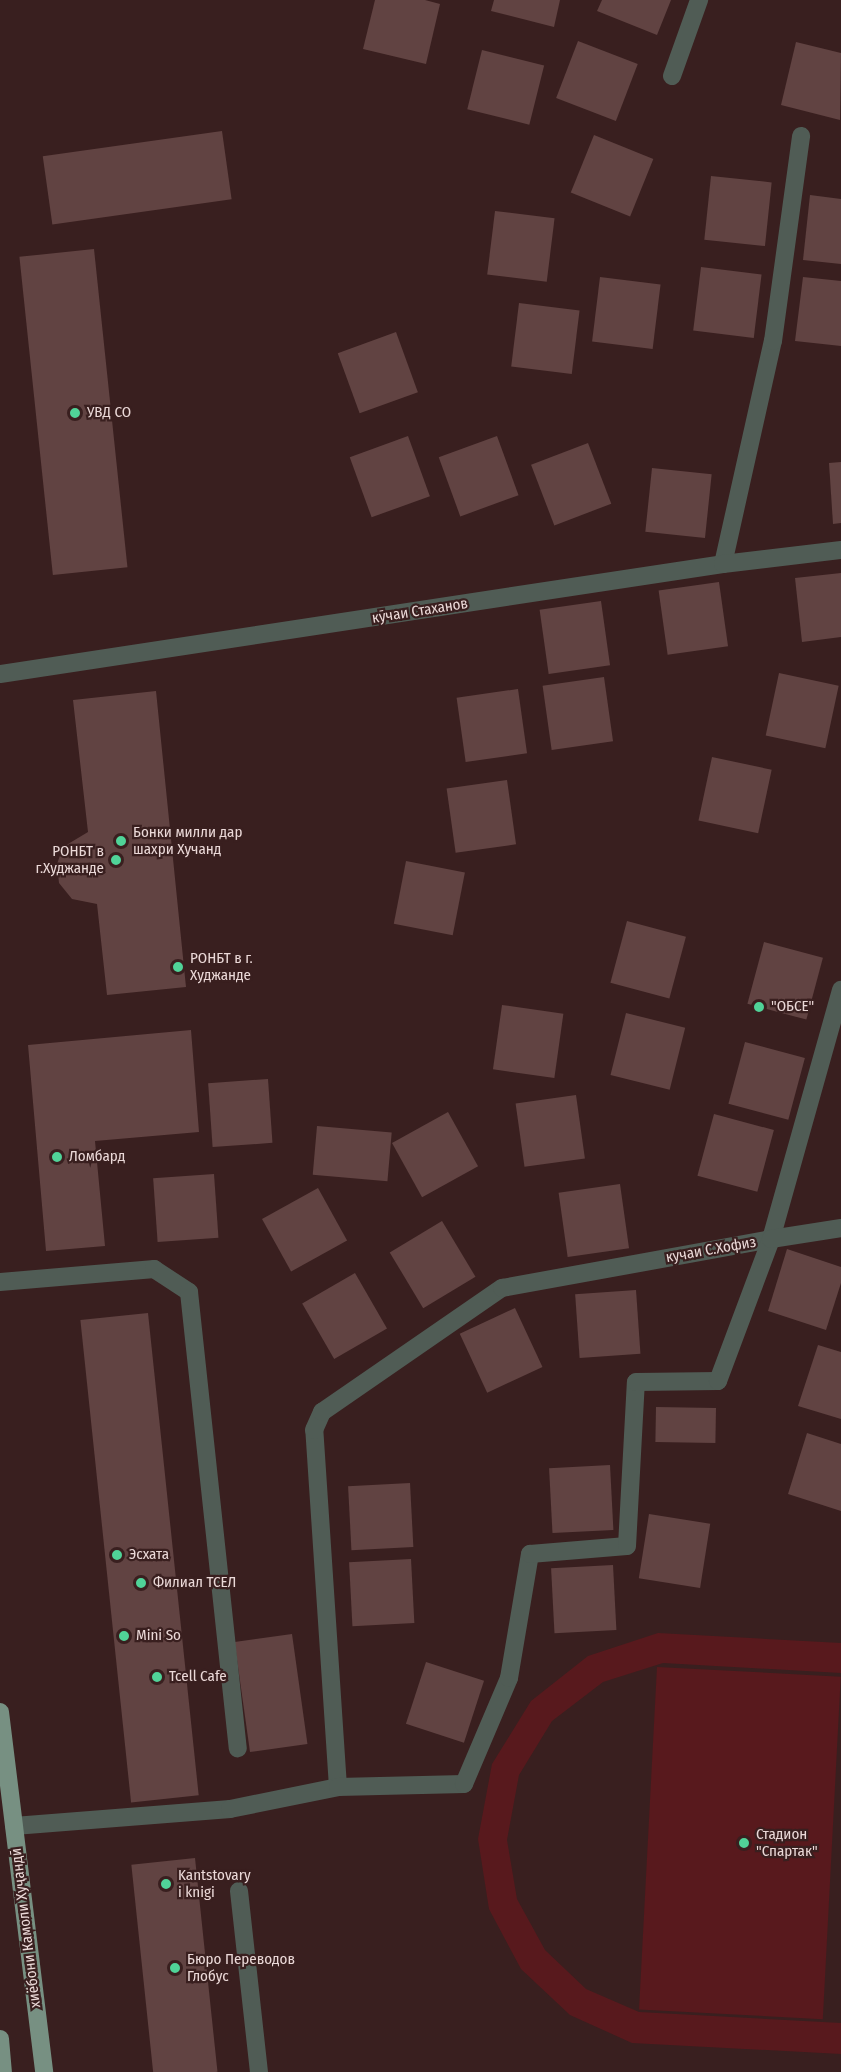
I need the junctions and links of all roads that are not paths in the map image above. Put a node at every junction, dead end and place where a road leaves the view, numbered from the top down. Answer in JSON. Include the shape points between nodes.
{"nodes":[{"id":1,"x":699,"y":0,"type":"edge"},
{"id":2,"x":672,"y":76,"type":"dead end"},
{"id":3,"x":801,"y":136,"type":"dead end"},
{"id":4,"x":841,"y":549,"type":"edge"},
{"id":5,"x":723,"y":564,"type":"junction"},
{"id":6,"x":0,"y":675,"type":"edge"},
{"id":7,"x":841,"y":990,"type":"edge"},
{"id":8,"x":841,"y":1228,"type":"edge"},
{"id":9,"x":771,"y":1239,"type":"junction"},
{"id":10,"x":0,"y":1282,"type":"edge"},
{"id":11,"x":0,"y":1712,"type":"edge"},
{"id":12,"x":238,"y":1748,"type":"dead end"},
{"id":13,"x":338,"y":1787,"type":"junction"},
{"id":14,"x":14,"y":1826,"type":"junction"},
{"id":15,"x":239,"y":1891,"type":"dead end"},
{"id":16,"x":0,"y":2039,"type":"edge"},
{"id":17,"x":3,"y":2072,"type":"edge"},
{"id":18,"x":44,"y":2072,"type":"edge"},
{"id":19,"x":259,"y":2072,"type":"edge"}],
"edges":[{"from":1,"to":2,"type":"street"},
{"from":3,"to":5,"type":"street","via":[[773,341]]},
{"from":4,"to":5,"type":"street","name":"кӯчаи Стаханов"},
{"from":5,"to":6,"type":"street","name":"кӯчаи Стаханов"},
{"from":7,"to":9,"type":"street","name":"кучаи С.Хофиз"},
{"from":8,"to":9,"type":"street"},
{"from":9,"to":13,"type":"street","via":[[718,1381],[636,1382],[627,1546],[530,1554],[509,1678],[464,1784]]},
{"from":9,"to":13,"type":"street","name":"кучаи С.Хофиз","via":[[502,1288],[322,1412],[314,1430]]},
{"from":10,"to":12,"type":"street","via":[[154,1269],[189,1292]]},
{"from":11,"to":14,"type":"main road","name":"хиёбони Камоли Хуҷандӣ"},
{"from":13,"to":14,"type":"street","via":[[230,1809]]},
{"from":14,"to":18,"type":"main road","name":"хиёбони Камоли Хуҷандӣ"},
{"from":15,"to":19,"type":"street"},
{"from":16,"to":17,"type":"main road"}]}
